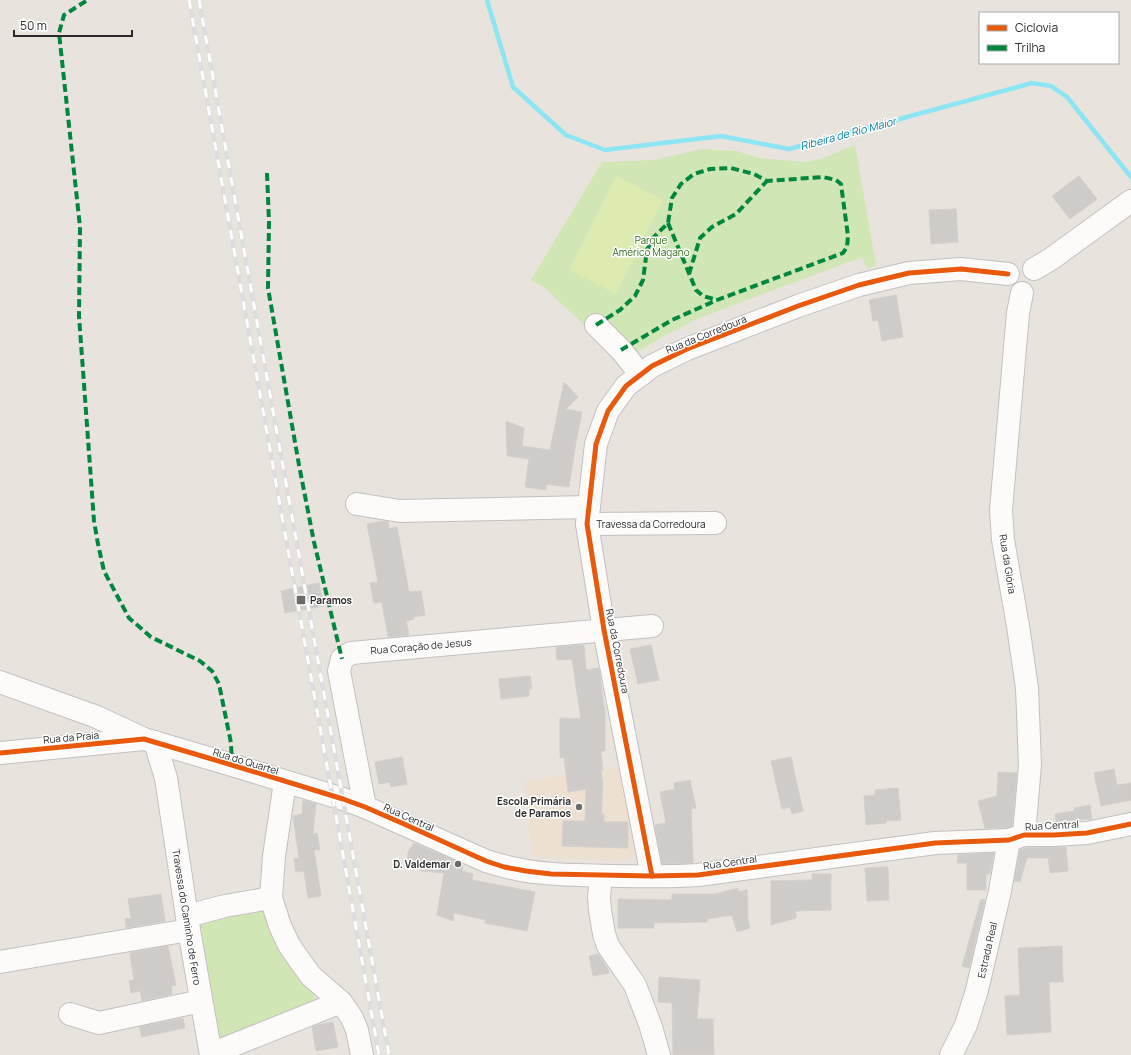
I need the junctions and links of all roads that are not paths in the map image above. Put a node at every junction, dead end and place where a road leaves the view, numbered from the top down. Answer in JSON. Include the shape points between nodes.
{"nodes":[{"id":1,"x":1131,"y":200,"type":"edge"},
{"id":2,"x":1034,"y":269,"type":"junction"},
{"id":3,"x":1008,"y":274,"type":"junction"},
{"id":4,"x":1022,"y":293,"type":"junction"},
{"id":5,"x":596,"y":325,"type":"dead end"},
{"id":6,"x":641,"y":375,"type":"junction"},
{"id":7,"x":357,"y":504,"type":"dead end"},
{"id":8,"x":588,"y":515,"type":"junction"},
{"id":9,"x":715,"y":523,"type":"dead end"},
{"id":10,"x":652,"y":626,"type":"dead end"},
{"id":11,"x":604,"y":630,"type":"junction"},
{"id":12,"x":0,"y":682,"type":"edge"},
{"id":13,"x":149,"y":741,"type":"junction"},
{"id":14,"x":188,"y":752,"type":"junction"},
{"id":15,"x":0,"y":753,"type":"edge"},
{"id":16,"x":166,"y":778,"type":"junction"},
{"id":17,"x":285,"y":782,"type":"junction"},
{"id":18,"x":343,"y":799,"type":"joint"},
{"id":19,"x":365,"y":807,"type":"junction"},
{"id":20,"x":1131,"y":824,"type":"edge"},
{"id":21,"x":1016,"y":837,"type":"junction"},
{"id":22,"x":600,"y":876,"type":"junction"},
{"id":23,"x":652,"y":876,"type":"junction"},
{"id":24,"x":271,"y":898,"type":"junction"},
{"id":25,"x":188,"y":923,"type":"junction"},
{"id":26,"x":0,"y":962,"type":"edge"},
{"id":27,"x":201,"y":1001,"type":"junction"},
{"id":28,"x":341,"y":1002,"type":"junction"},
{"id":29,"x":70,"y":1014,"type":"dead end"},
{"id":30,"x":211,"y":1054,"type":"edge"},
{"id":31,"x":362,"y":1055,"type":"edge"},
{"id":32,"x":659,"y":1055,"type":"edge"},
{"id":33,"x":950,"y":1055,"type":"edge"}],
"edges":[{"from":1,"to":2,"type":"street"},
{"from":2,"to":3,"type":"street","via":[[1022,263]]},
{"from":2,"to":4,"type":"street","via":[[1037,283],[1031,291]]},
{"from":3,"to":4,"type":"street","via":[[1010,287]]},
{"from":3,"to":6,"type":"street","name":"Rua da Corredoura","via":[[961,269],[909,274],[859,285],[687,349],[652,366]]},
{"from":4,"to":21,"type":"street","name":"Rua da Glória","via":[[1018,313],[1001,510],[1003,540],[1027,688],[1030,765]]},
{"from":5,"to":6,"type":"street"},
{"from":6,"to":8,"type":"street","name":"Rua da Corredoura","via":[[626,386],[608,411],[596,444]]},
{"from":7,"to":8,"type":"street","name":"Travessa da Corredoura","via":[[400,511]]},
{"from":8,"to":9,"type":"street","name":"Travessa da Corredoura"},
{"from":8,"to":11,"type":"street","name":"Rua da Corredoura"},
{"from":10,"to":11,"type":"street","name":"Rua Coração de Jesus"},
{"from":11,"to":19,"type":"street","name":"Rua Coração de Jesus","via":[[351,653],[342,659],[339,671]]},
{"from":11,"to":23,"type":"street","name":"Rua da Corredoura"},
{"from":12,"to":13,"type":"street","name":"Rua do Quartel","via":[[97,717]]},
{"from":13,"to":14,"type":"street","name":"Rua do Quartel"},
{"from":13,"to":15,"type":"street","name":"Rua da Praia"},
{"from":13,"to":16,"type":"street","name":"Travessa do Caminho de Ferro"},
{"from":14,"to":16,"type":"street"},
{"from":14,"to":17,"type":"street","name":"Rua do Quartel"},
{"from":16,"to":25,"type":"street","name":"Travessa do Caminho de Ferro"},
{"from":17,"to":18,"type":"street","name":"Rua do Quartel"},
{"from":17,"to":24,"type":"street","via":[[274,856]]},
{"from":18,"to":19,"type":"street","name":"Rua Central"},
{"from":19,"to":22,"type":"street","name":"Rua Central","via":[[486,861],[526,871]]},
{"from":20,"to":21,"type":"street","name":"Rua Central","via":[[1087,833]]},
{"from":21,"to":23,"type":"street","name":"Rua Central","via":[[935,843],[698,875]]},
{"from":21,"to":33,"type":"street","name":"Estrada Real","via":[[1000,891],[977,990],[966,1025]]},
{"from":22,"to":23,"type":"street","name":"Rua Central"},
{"from":22,"to":32,"type":"street","via":[[599,897],[604,934],[608,946],[635,985]]},
{"from":24,"to":25,"type":"street","via":[[224,906]]},
{"from":24,"to":28,"type":"street","via":[[280,926],[300,961],[311,976]]},
{"from":25,"to":26,"type":"street"},
{"from":25,"to":27,"type":"street","name":"Travessa do Caminho de Ferro"},
{"from":27,"to":29,"type":"street","via":[[99,1023]]},
{"from":27,"to":30,"type":"street","name":"Travessa do Caminho de Ferro"},
{"from":28,"to":30,"type":"street"},
{"from":28,"to":31,"type":"street","via":[[357,1030]]}]}
